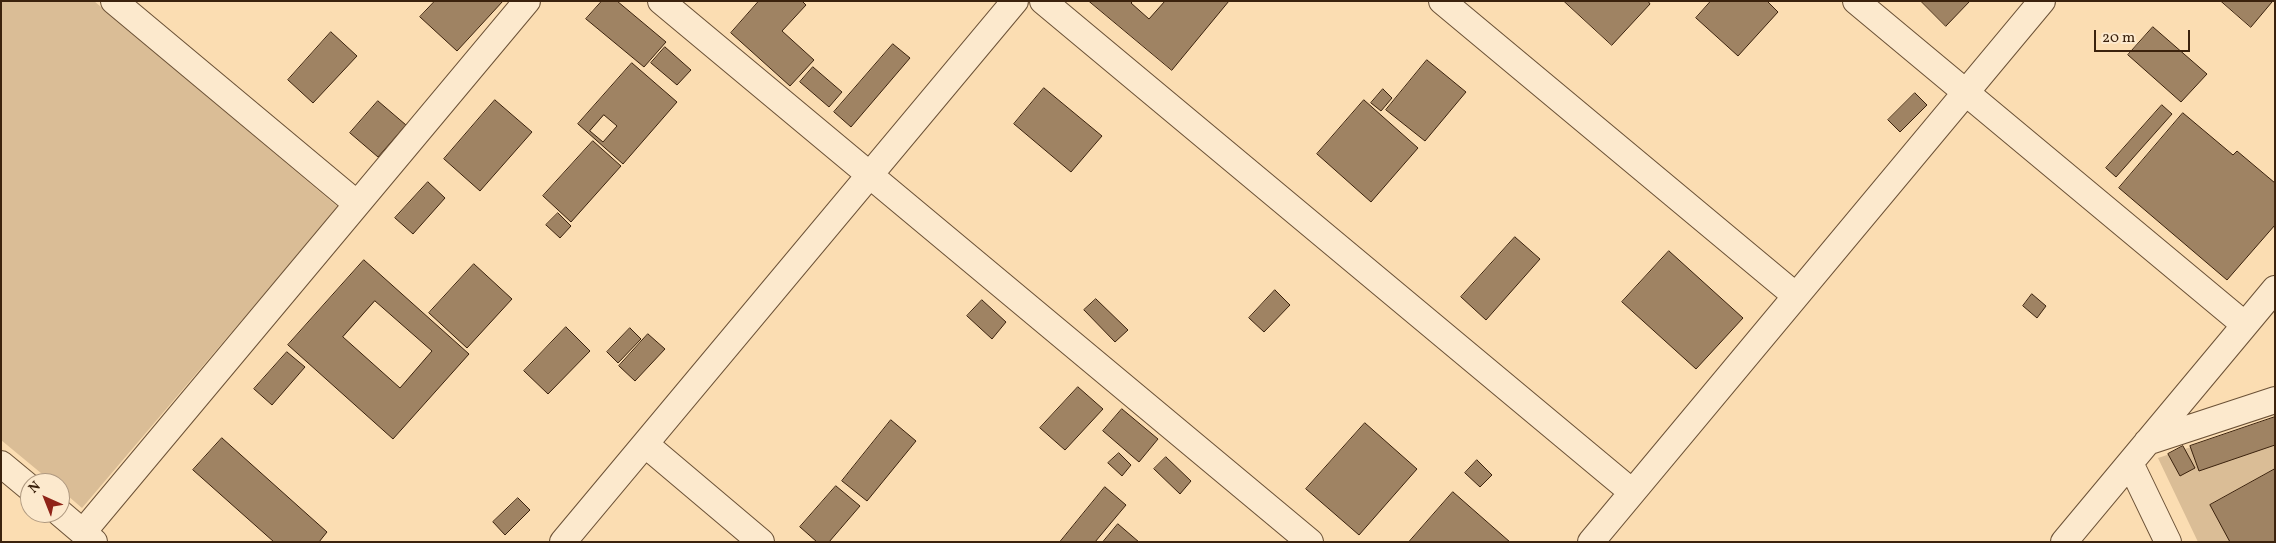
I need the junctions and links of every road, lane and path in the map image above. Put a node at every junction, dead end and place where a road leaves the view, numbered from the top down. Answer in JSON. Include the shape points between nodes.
{"nodes":[{"id":1,"x":114,"y":1,"type":"edge"},
{"id":2,"x":527,"y":1,"type":"edge"},
{"id":3,"x":661,"y":1,"type":"edge"},
{"id":4,"x":1015,"y":1,"type":"edge"},
{"id":5,"x":1043,"y":1,"type":"edge"},
{"id":6,"x":1442,"y":1,"type":"edge"},
{"id":7,"x":1856,"y":1,"type":"edge"},
{"id":8,"x":2042,"y":1,"type":"edge"},
{"id":9,"x":1966,"y":93,"type":"junction"},
{"id":10,"x":870,"y":175,"type":"junction"},
{"id":11,"x":357,"y":204,"type":"junction"},
{"id":12,"x":2275,"y":289,"type":"edge"},
{"id":13,"x":1796,"y":296,"type":"junction"},
{"id":14,"x":2245,"y":325,"type":"junction"},
{"id":15,"x":2275,"y":400,"type":"edge"},
{"id":16,"x":2147,"y":442,"type":"junction"},
{"id":17,"x":645,"y":444,"type":"junction"},
{"id":18,"x":2130,"y":463,"type":"junction"},
{"id":19,"x":1,"y":464,"type":"edge"},
{"id":20,"x":20,"y":480,"type":"edge"},
{"id":21,"x":1632,"y":492,"type":"junction"},
{"id":22,"x":70,"y":521,"type":"edge"},
{"id":23,"x":89,"y":537,"type":"edge"},
{"id":24,"x":563,"y":542,"type":"edge"},
{"id":25,"x":761,"y":542,"type":"edge"},
{"id":26,"x":1310,"y":542,"type":"edge"},
{"id":27,"x":1591,"y":542,"type":"edge"},
{"id":28,"x":2064,"y":542,"type":"edge"},
{"id":29,"x":2168,"y":542,"type":"edge"}],
"edges":[{"from":1,"to":11,"type":"street"},
{"from":2,"to":11,"type":"street"},
{"from":3,"to":10,"type":"street"},
{"from":4,"to":10,"type":"street"},
{"from":5,"to":21,"type":"street"},
{"from":6,"to":13,"type":"street"},
{"from":7,"to":9,"type":"street"},
{"from":8,"to":9,"type":"street"},
{"from":9,"to":13,"type":"street"},
{"from":9,"to":14,"type":"street"},
{"from":10,"to":17,"type":"street"},
{"from":10,"to":26,"type":"street"},
{"from":11,"to":23,"type":"street"},
{"from":12,"to":14,"type":"street"},
{"from":13,"to":21,"type":"street"},
{"from":14,"to":16,"type":"street"},
{"from":15,"to":16,"type":"street"},
{"from":16,"to":18,"type":"street"},
{"from":17,"to":24,"type":"street"},
{"from":17,"to":25,"type":"street"},
{"from":18,"to":28,"type":"street"},
{"from":18,"to":29,"type":"street"},
{"from":19,"to":20,"type":"street"},
{"from":21,"to":27,"type":"street"},
{"from":22,"to":23,"type":"street"}]}
